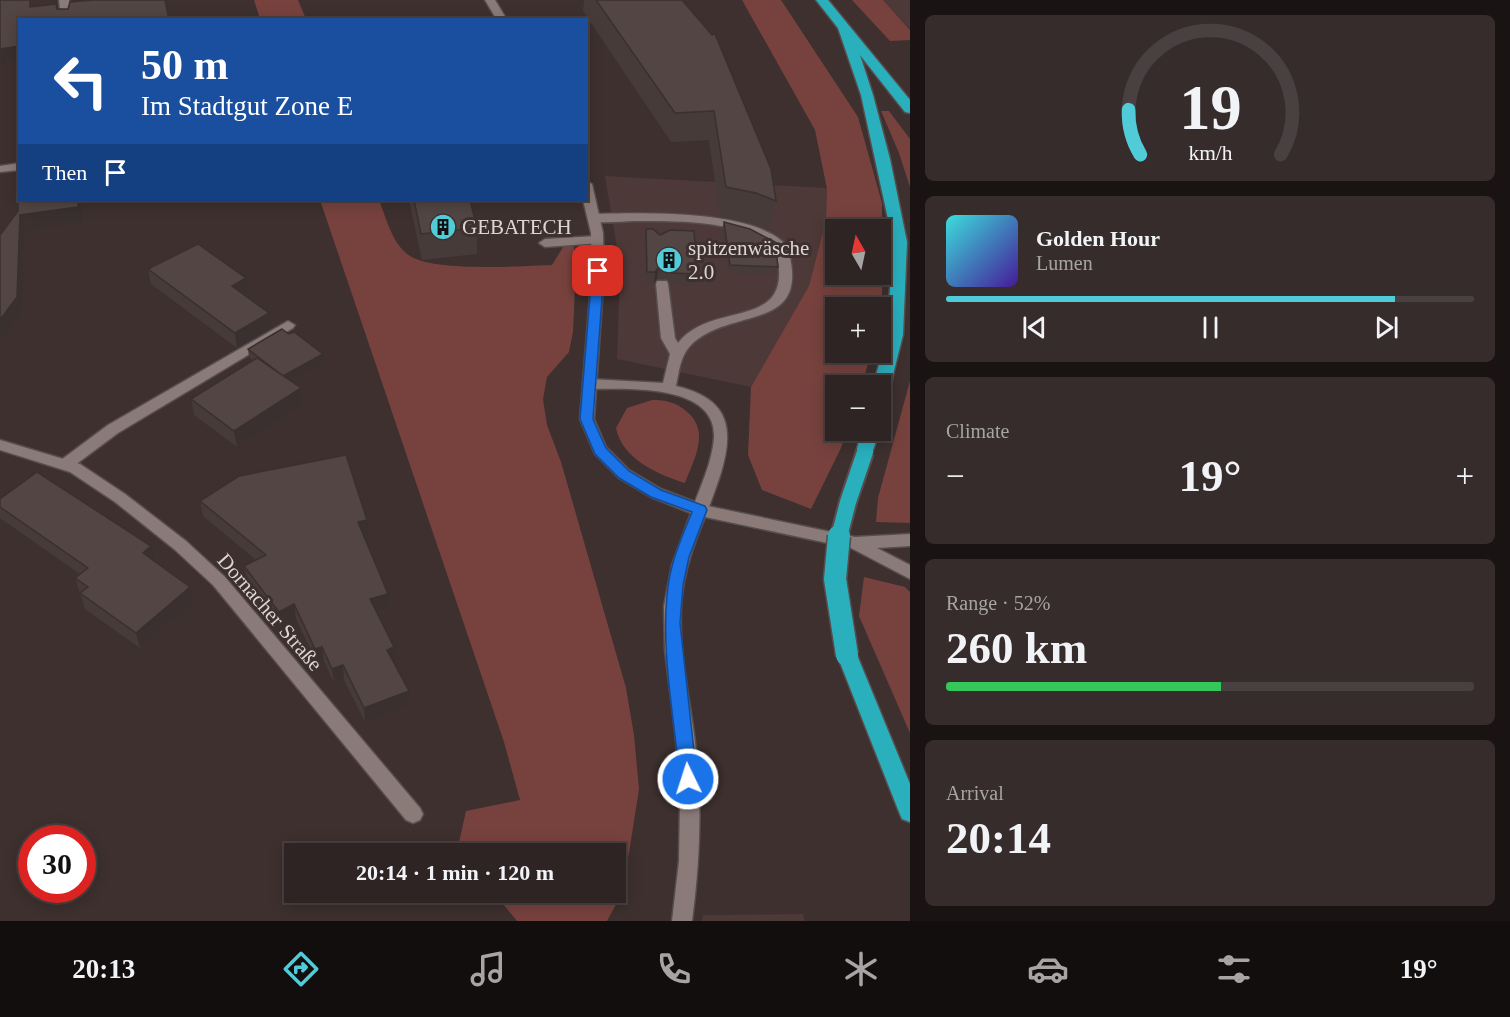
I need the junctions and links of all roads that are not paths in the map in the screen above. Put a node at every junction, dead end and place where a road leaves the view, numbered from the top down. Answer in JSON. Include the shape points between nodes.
{"nodes":[{"id":1,"x":64,"y":0,"type":"edge"},
{"id":2,"x":490,"y":0,"type":"edge"},
{"id":3,"x":822,"y":0,"type":"edge"},
{"id":4,"x":66,"y":18,"type":"edge"},
{"id":5,"x":501,"y":18,"type":"edge"},
{"id":6,"x":844,"y":27,"type":"junction"},
{"id":7,"x":910,"y":109,"type":"edge"},
{"id":8,"x":18,"y":166,"type":"edge"},
{"id":9,"x":0,"y":169,"type":"edge"},
{"id":10,"x":588,"y":192,"type":"edge"},
{"id":11,"x":594,"y":218,"type":"junction"},
{"id":12,"x":597,"y":240,"type":"junction"},
{"id":13,"x":546,"y":243,"type":"dead end"},
{"id":14,"x":662,"y":284,"type":"edge"},
{"id":15,"x":288,"y":326,"type":"dead end"},
{"id":16,"x":676,"y":354,"type":"junction"},
{"id":17,"x":884,"y":375,"type":"edge"},
{"id":18,"x":590,"y":384,"type":"junction"},
{"id":19,"x":669,"y":387,"type":"junction"},
{"id":20,"x":868,"y":441,"type":"edge"},
{"id":21,"x":0,"y":445,"type":"edge"},
{"id":22,"x":66,"y":464,"type":"junction"},
{"id":23,"x":700,"y":510,"type":"junction"},
{"id":24,"x":910,"y":540,"type":"edge"},
{"id":25,"x":855,"y":543,"type":"junction"},
{"id":26,"x":910,"y":573,"type":"edge"},
{"id":27,"x":910,"y":812,"type":"edge"},
{"id":28,"x":413,"y":814,"type":"dead end"},
{"id":29,"x":682,"y":921,"type":"edge"}],
"edges":[{"from":1,"to":4,"type":"street"},
{"from":2,"to":5,"type":"street"},
{"from":3,"to":6,"type":"highway"},
{"from":6,"to":7,"type":"highway"},
{"from":6,"to":17,"type":"highway","via":[[884,159],[900,242],[895,335]]},
{"from":8,"to":9,"type":"street"},
{"from":10,"to":11,"type":"street"},
{"from":11,"to":12,"type":"street"},
{"from":11,"to":16,"type":"street","via":[[659,224],[719,223],[764,233],[781,246],[786,280],[779,300],[708,328]]},
{"from":12,"to":13,"type":"street"},
{"from":12,"to":18,"type":"street"},
{"from":14,"to":16,"type":"street","via":[[668,338]]},
{"from":15,"to":22,"type":"street","via":[[113,429]]},
{"from":16,"to":19,"type":"street"},
{"from":18,"to":19,"type":"street"},
{"from":18,"to":23,"type":"street","via":[[587,419],[600,450],[624,474],[656,494]]},
{"from":19,"to":23,"type":"street","via":[[707,405],[717,416],[721,430]]},
{"from":20,"to":27,"type":"highway","bridge":true,"via":[[848,500],[836,555],[837,596],[847,655]]},
{"from":21,"to":22,"type":"street","name":"Dornacher Straße"},
{"from":22,"to":28,"type":"street","name":"Dornacher Straße","via":[[120,498],[219,581]]},
{"from":23,"to":25,"type":"street"},
{"from":23,"to":29,"type":"street","via":[[681,557],[672,623],[688,760],[691,835]]},
{"from":24,"to":25,"type":"street"},
{"from":25,"to":26,"type":"street"}]}
